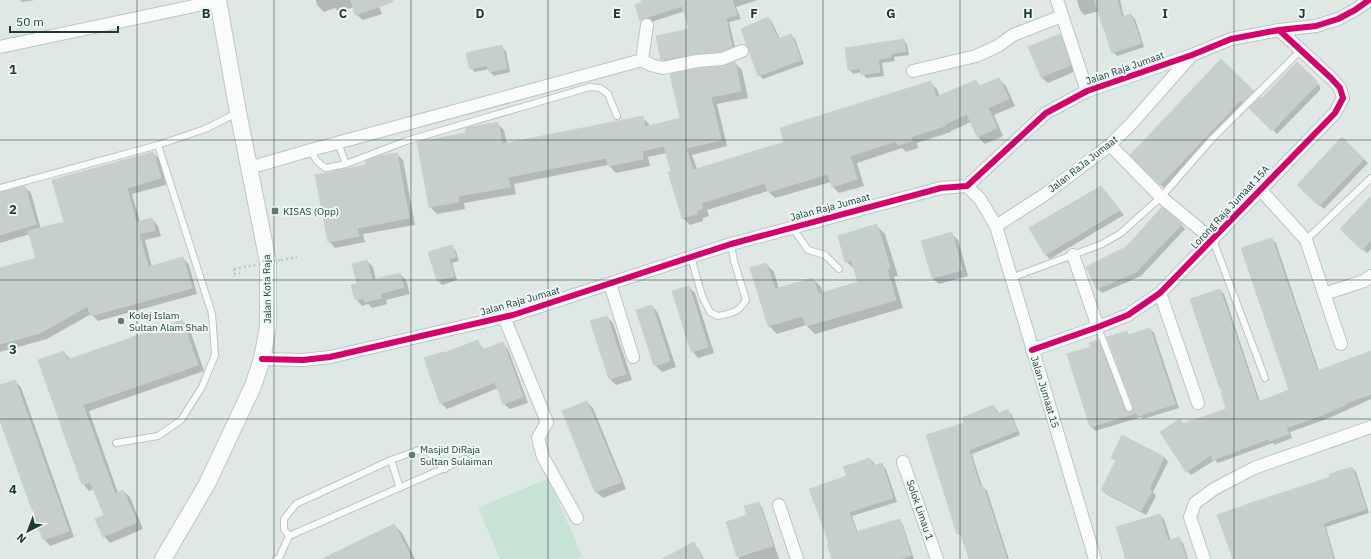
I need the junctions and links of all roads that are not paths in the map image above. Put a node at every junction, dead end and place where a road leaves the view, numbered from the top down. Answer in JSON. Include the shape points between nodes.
{"nodes":[{"id":1,"x":218,"y":0,"type":"edge"},
{"id":2,"x":1057,"y":0,"type":"edge"},
{"id":3,"x":1369,"y":0,"type":"edge"},
{"id":4,"x":1060,"y":19,"type":"junction"},
{"id":5,"x":647,"y":25,"type":"dead end"},
{"id":6,"x":1279,"y":30,"type":"junction"},
{"id":7,"x":0,"y":47,"type":"edge"},
{"id":8,"x":1301,"y":50,"type":"junction"},
{"id":9,"x":742,"y":51,"type":"dead end"},
{"id":10,"x":1192,"y":55,"type":"junction"},
{"id":11,"x":642,"y":60,"type":"junction"},
{"id":12,"x":913,"y":71,"type":"dead end"},
{"id":13,"x":1087,"y":91,"type":"junction"},
{"id":14,"x":238,"y":112,"type":"junction"},
{"id":15,"x":617,"y":116,"type":"dead end"},
{"id":16,"x":338,"y":143,"type":"junction"},
{"id":17,"x":158,"y":145,"type":"junction"},
{"id":18,"x":1110,"y":145,"type":"junction"},
{"id":19,"x":311,"y":150,"type":"junction"},
{"id":20,"x":346,"y":164,"type":"junction"},
{"id":21,"x":249,"y":168,"type":"junction"},
{"id":22,"x":1371,"y":178,"type":"edge"},
{"id":23,"x":967,"y":186,"type":"junction"},
{"id":24,"x":0,"y":188,"type":"edge"},
{"id":25,"x":1260,"y":189,"type":"junction"},
{"id":26,"x":1161,"y":197,"type":"junction"},
{"id":27,"x":996,"y":226,"type":"junction"},
{"id":28,"x":792,"y":227,"type":"junction"},
{"id":29,"x":1213,"y":240,"type":"junction"},
{"id":30,"x":1306,"y":240,"type":"junction"},
{"id":31,"x":731,"y":244,"type":"junction"},
{"id":32,"x":1073,"y":255,"type":"junction"},
{"id":33,"x":691,"y":257,"type":"junction"},
{"id":34,"x":839,"y":269,"type":"dead end"},
{"id":35,"x":1371,"y":276,"type":"edge"},
{"id":36,"x":1010,"y":278,"type":"junction"},
{"id":37,"x":610,"y":284,"type":"junction"},
{"id":38,"x":1160,"y":293,"type":"junction"},
{"id":39,"x":1324,"y":294,"type":"junction"},
{"id":40,"x":504,"y":317,"type":"junction"},
{"id":41,"x":1098,"y":327,"type":"junction"},
{"id":42,"x":1341,"y":344,"type":"dead end"},
{"id":43,"x":1032,"y":350,"type":"junction"},
{"id":44,"x":634,"y":357,"type":"dead end"},
{"id":45,"x":262,"y":359,"type":"junction"},
{"id":46,"x":1265,"y":378,"type":"dead end"},
{"id":47,"x":1198,"y":403,"type":"dead end"},
{"id":48,"x":1129,"y":408,"type":"dead end"},
{"id":49,"x":1371,"y":426,"type":"edge"},
{"id":50,"x":116,"y":443,"type":"dead end"},
{"id":51,"x":465,"y":459,"type":"dead end"},
{"id":52,"x":391,"y":460,"type":"junction"},
{"id":53,"x":903,"y":462,"type":"dead end"},
{"id":54,"x":445,"y":469,"type":"junction"},
{"id":55,"x":400,"y":488,"type":"junction"},
{"id":56,"x":779,"y":505,"type":"dead end"},
{"id":57,"x":577,"y":518,"type":"dead end"},
{"id":58,"x":289,"y":536,"type":"junction"},
{"id":59,"x":278,"y":558,"type":"edge"},
{"id":60,"x":163,"y":559,"type":"edge"},
{"id":61,"x":797,"y":559,"type":"edge"},
{"id":62,"x":937,"y":559,"type":"edge"},
{"id":63,"x":1095,"y":559,"type":"edge"},
{"id":64,"x":1204,"y":559,"type":"edge"}],
"edges":[{"from":1,"to":7,"type":"street"},
{"from":1,"to":14,"type":"main road","name":"Jalan Kota Raja"},
{"from":2,"to":4,"type":"street"},
{"from":3,"to":6,"type":"street","name":"Jalan Raja Jumaat","via":[[1338,19],[1316,26]]},
{"from":4,"to":12,"type":"street","via":[[1013,35],[998,46],[976,56]]},
{"from":4,"to":13,"type":"street","via":[[1070,38]]},
{"from":5,"to":11,"type":"street"},
{"from":6,"to":8,"type":"street","name":"Lorong Raja Jumaat 15A"},
{"from":6,"to":10,"type":"street","name":"Jalan Raja Jumaat","via":[[1231,39]]},
{"from":8,"to":25,"type":"street","name":"Lorong Raja Jumaat 15A","via":[[1336,83],[1343,98],[1335,112]]},
{"from":8,"to":26,"type":"lane","via":[[1211,140]]},
{"from":9,"to":11,"type":"street","via":[[722,59],[662,68]]},
{"from":10,"to":13,"type":"street","name":"Jalan Raja Jumaat"},
{"from":10,"to":18,"type":"street","name":"Jalan RaJa Jumaat"},
{"from":11,"to":16,"type":"street"},
{"from":13,"to":23,"type":"street","name":"Jalan Raja Jumaat","via":[[1046,113]]},
{"from":14,"to":17,"type":"lane","via":[[205,129]]},
{"from":14,"to":21,"type":"main road","name":"Jalan Kota Raja"},
{"from":15,"to":20,"type":"lane","via":[[608,94],[600,88],[590,87],[406,141]]},
{"from":16,"to":19,"type":"street"},
{"from":16,"to":20,"type":"lane"},
{"from":17,"to":24,"type":"lane"},
{"from":17,"to":50,"type":"lane","via":[[212,314],[215,354],[202,387],[181,420],[158,436]]},
{"from":18,"to":26,"type":"street"},
{"from":18,"to":27,"type":"street","name":"Jalan RaJa Jumaat","via":[[1044,195]]},
{"from":19,"to":20,"type":"lane","via":[[318,164],[326,168]]},
{"from":19,"to":21,"type":"street"},
{"from":21,"to":45,"type":"main road","name":"Jalan Kota Raja","via":[[268,262],[268,327]]},
{"from":22,"to":30,"type":"lane"},
{"from":23,"to":27,"type":"street","name":"Jalan Jumaat 15","via":[[980,199]]},
{"from":23,"to":28,"type":"street","name":"Jalan Raja Jumaat","via":[[941,188]]},
{"from":25,"to":29,"type":"street","name":"Lorong Raja Jumaat 15A"},
{"from":25,"to":30,"type":"street"},
{"from":26,"to":29,"type":"street"},
{"from":26,"to":32,"type":"lane","via":[[1121,233],[1102,244]]},
{"from":27,"to":36,"type":"street","name":"Jalan Jumaat 15"},
{"from":28,"to":31,"type":"street","name":"Jalan Raja Jumaat"},
{"from":28,"to":34,"type":"lane","via":[[808,250],[825,255]]},
{"from":29,"to":38,"type":"street","name":"Lorong Raja Jumaat 15A"},
{"from":29,"to":46,"type":"lane"},
{"from":30,"to":39,"type":"street"},
{"from":31,"to":33,"type":"street","name":"Jalan Raja Jumaat"},
{"from":31,"to":33,"type":"lane","via":[[746,300],[733,312],[718,316],[710,312],[702,296]]},
{"from":32,"to":36,"type":"lane"},
{"from":32,"to":41,"type":"street"},
{"from":33,"to":37,"type":"street","name":"Jalan Raja Jumaat"},
{"from":35,"to":39,"type":"street","via":[[1364,281]]},
{"from":36,"to":43,"type":"street","name":"Jalan Jumaat 15"},
{"from":37,"to":40,"type":"street","name":"Jalan Raja Jumaat"},
{"from":37,"to":44,"type":"street"},
{"from":38,"to":41,"type":"street","name":"Lorong Raja Jumaat 15A","via":[[1128,315]]},
{"from":38,"to":47,"type":"street"},
{"from":39,"to":42,"type":"street"},
{"from":40,"to":45,"type":"street","name":"Jalan Raja Jumaat","via":[[330,357],[303,360]]},
{"from":40,"to":57,"type":"street","via":[[547,422],[538,438],[543,457]]},
{"from":41,"to":43,"type":"street","name":"Lorong Raja Jumaat 15A"},
{"from":41,"to":48,"type":"lane"},
{"from":43,"to":63,"type":"street","name":"Jalan Jumaat 15"},
{"from":45,"to":60,"type":"main road","name":"Jalan Kota Raja","via":[[253,386],[207,484]]},
{"from":49,"to":64,"type":"street","via":[[1254,468],[1214,489],[1195,503],[1190,517]]},
{"from":51,"to":54,"type":"lane"},
{"from":52,"to":54,"type":"lane","via":[[422,449],[435,456]]},
{"from":52,"to":55,"type":"lane"},
{"from":52,"to":58,"type":"lane","via":[[296,504],[284,519],[284,529]]},
{"from":53,"to":62,"type":"street","name":"Solok Limau 1"},
{"from":54,"to":55,"type":"lane"},
{"from":55,"to":58,"type":"lane"},
{"from":56,"to":61,"type":"street"},
{"from":58,"to":59,"type":"lane"}]}
